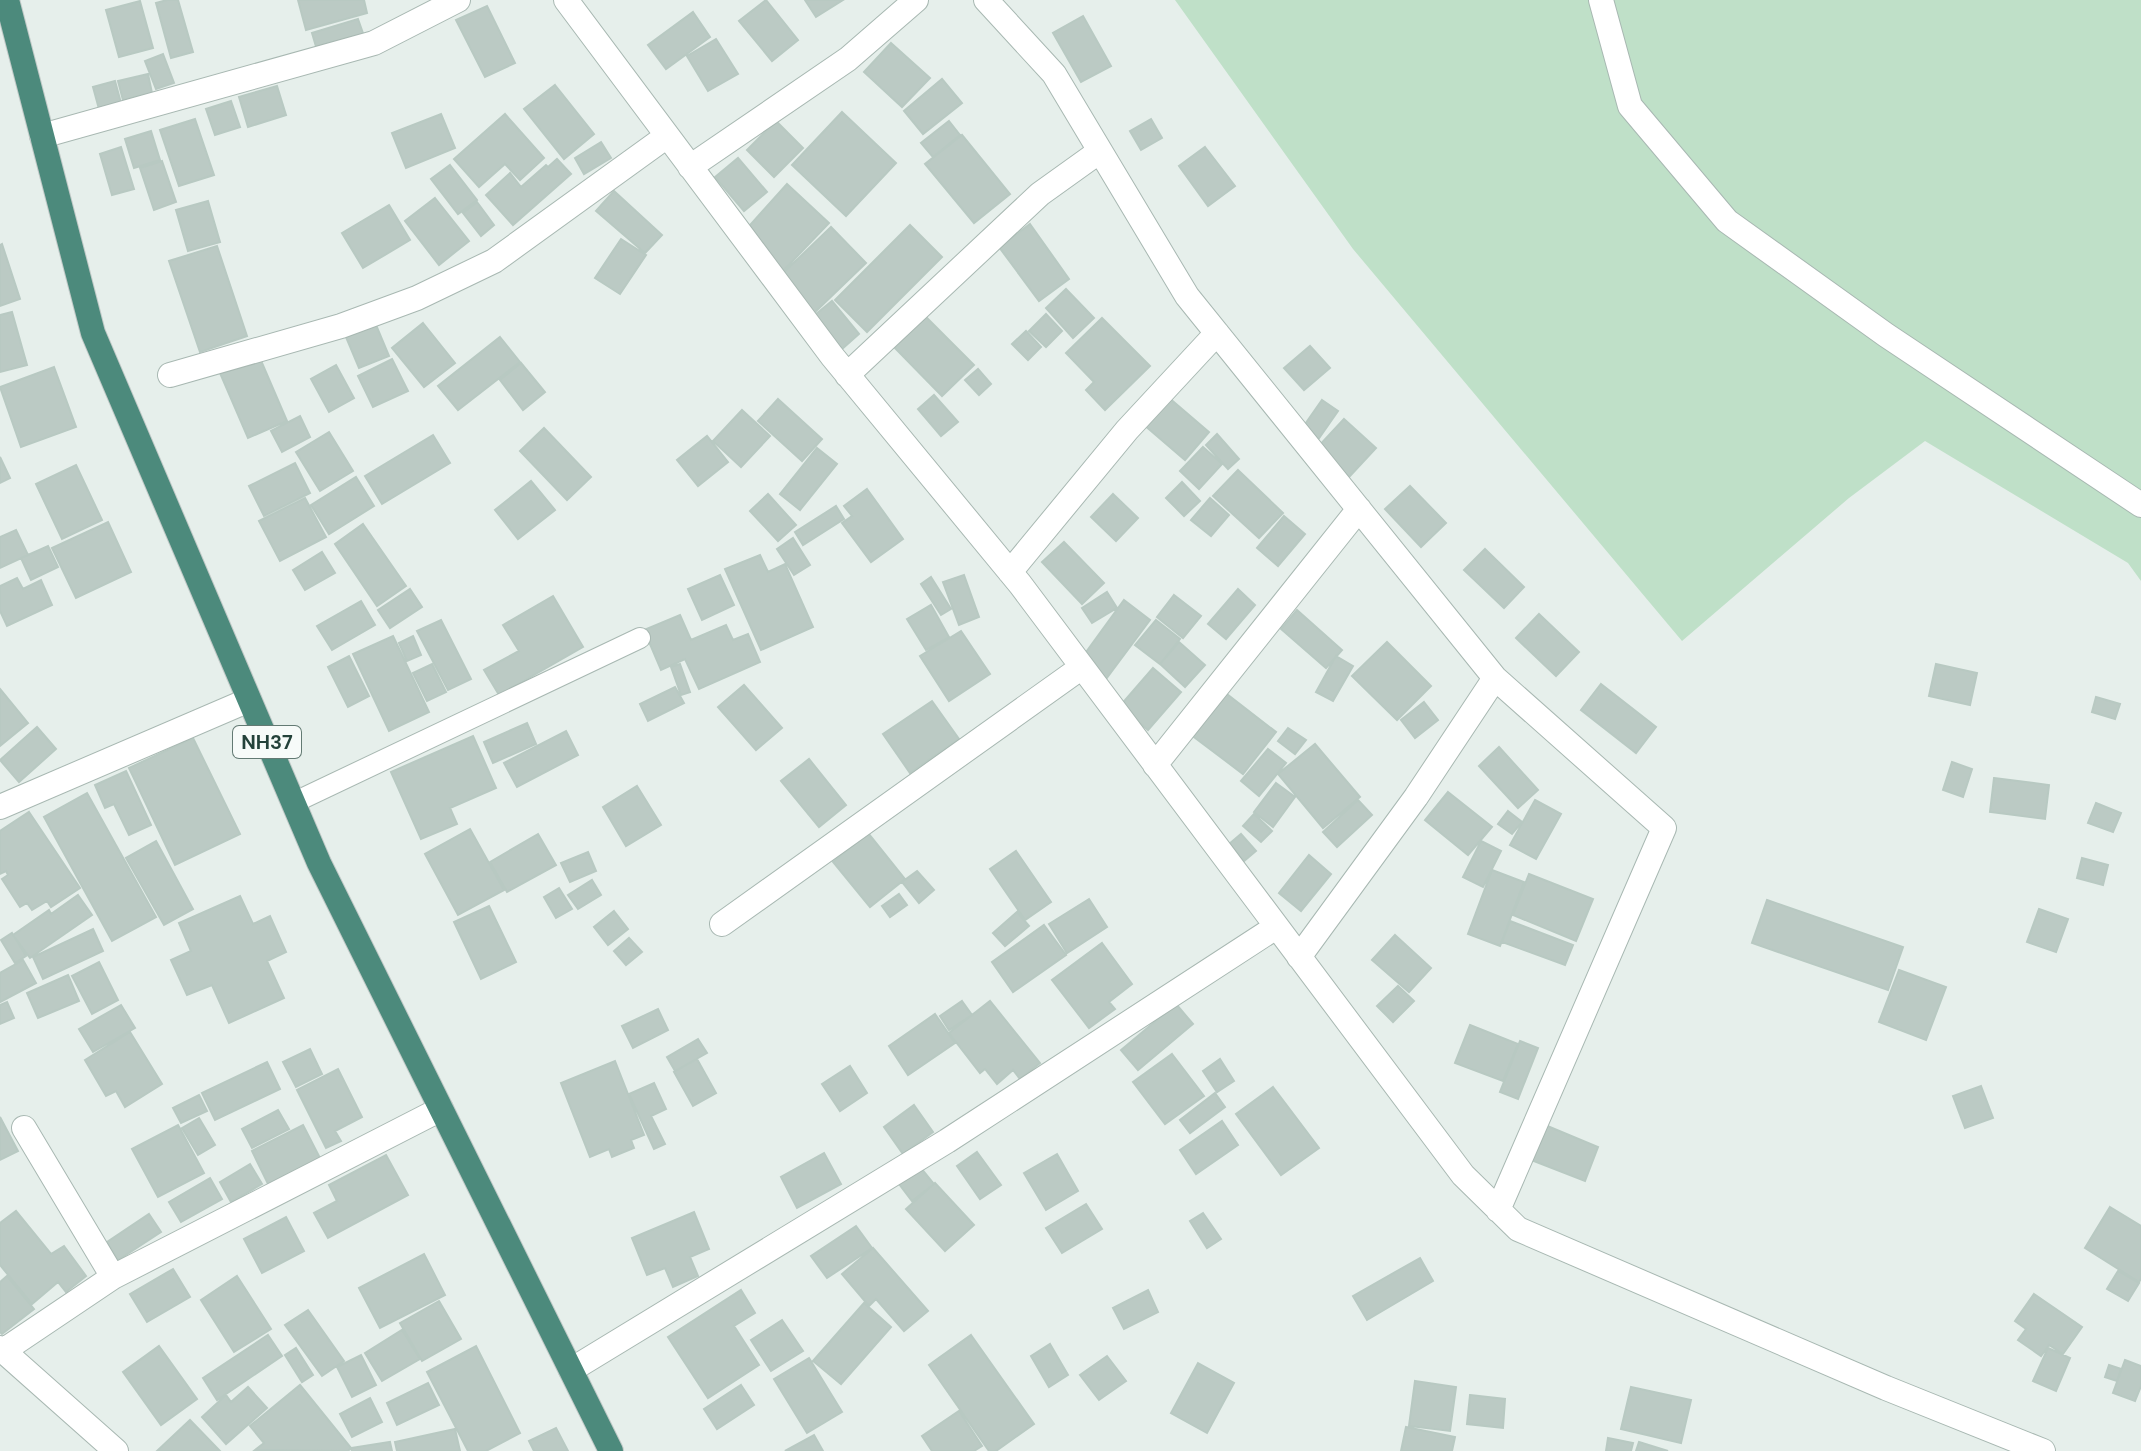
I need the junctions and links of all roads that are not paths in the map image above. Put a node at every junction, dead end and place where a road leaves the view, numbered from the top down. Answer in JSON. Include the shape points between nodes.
{"nodes":[{"id":1,"x":458,"y":0,"type":"edge"},
{"id":2,"x":566,"y":0,"type":"edge"},
{"id":3,"x":916,"y":0,"type":"edge"},
{"id":4,"x":986,"y":0,"type":"edge"},
{"id":5,"x":1601,"y":0,"type":"edge"},
{"id":6,"x":6,"y":15,"type":"edge"},
{"id":7,"x":42,"y":136,"type":"junction"},
{"id":8,"x":667,"y":136,"type":"junction"},
{"id":9,"x":1100,"y":151,"type":"junction"},
{"id":10,"x":690,"y":167,"type":"junction"},
{"id":11,"x":1217,"y":333,"type":"junction"},
{"id":12,"x":170,"y":375,"type":"dead end"},
{"id":13,"x":847,"y":375,"type":"junction"},
{"id":14,"x":2141,"y":505,"type":"edge"},
{"id":15,"x":1359,"y":509,"type":"junction"},
{"id":16,"x":1010,"y":572,"type":"junction"},
{"id":17,"x":640,"y":638,"type":"dead end"},
{"id":18,"x":1082,"y":667,"type":"junction"},
{"id":19,"x":1495,"y":678,"type":"junction"},
{"id":20,"x":249,"y":700,"type":"junction"},
{"id":21,"x":1155,"y":765,"type":"junction"},
{"id":22,"x":293,"y":803,"type":"junction"},
{"id":23,"x":0,"y":807,"type":"edge"},
{"id":24,"x":722,"y":924,"type":"dead end"},
{"id":25,"x":1276,"y":927,"type":"junction"},
{"id":26,"x":1299,"y":957,"type":"junction"},
{"id":27,"x":441,"y":1109,"type":"junction"},
{"id":28,"x":24,"y":1128,"type":"dead end"},
{"id":29,"x":1498,"y":1210,"type":"junction"},
{"id":30,"x":113,"y":1277,"type":"junction"},
{"id":31,"x":2,"y":1350,"type":"edge"},
{"id":32,"x":571,"y":1370,"type":"junction"},
{"id":33,"x":116,"y":1451,"type":"edge"},
{"id":34,"x":611,"y":1451,"type":"edge"},
{"id":35,"x":2043,"y":1451,"type":"edge"}],
"edges":[{"from":1,"to":7,"type":"street","via":[[374,43]]},
{"from":2,"to":8,"type":"street"},
{"from":3,"to":10,"type":"street","via":[[848,59]]},
{"from":4,"to":9,"type":"street","via":[[1054,74]]},
{"from":5,"to":14,"type":"street","via":[[1630,106],[1727,221],[1886,335]]},
{"from":6,"to":7,"type":"highway","number":"NH37"},
{"from":7,"to":20,"type":"highway","number":"NH37","via":[[93,333]]},
{"from":8,"to":10,"type":"street"},
{"from":8,"to":12,"type":"street","via":[[494,261],[341,326]]},
{"from":9,"to":11,"type":"street","via":[[1187,296]]},
{"from":9,"to":13,"type":"street","via":[[1040,194]]},
{"from":10,"to":13,"type":"street"},
{"from":11,"to":15,"type":"street"},
{"from":11,"to":16,"type":"street","via":[[1127,430]]},
{"from":13,"to":16,"type":"street"},
{"from":15,"to":19,"type":"street"},
{"from":15,"to":21,"type":"street"},
{"from":16,"to":18,"type":"street"},
{"from":17,"to":22,"type":"lane"},
{"from":18,"to":21,"type":"street"},
{"from":18,"to":24,"type":"street"},
{"from":19,"to":26,"type":"street"},
{"from":19,"to":29,"type":"street","via":[[1664,828]]},
{"from":20,"to":22,"type":"highway","number":"NH37"},
{"from":20,"to":23,"type":"street"},
{"from":21,"to":25,"type":"street"},
{"from":22,"to":27,"type":"highway","number":"NH37"},
{"from":25,"to":26,"type":"street"},
{"from":25,"to":32,"type":"street","via":[[947,1141]]},
{"from":26,"to":29,"type":"street","via":[[1463,1175]]},
{"from":27,"to":30,"type":"street"},
{"from":27,"to":32,"type":"highway","number":"NH37"},
{"from":28,"to":30,"type":"street"},
{"from":29,"to":35,"type":"street","via":[[1518,1229]]},
{"from":30,"to":31,"type":"street"},
{"from":31,"to":33,"type":"street"},
{"from":32,"to":34,"type":"highway","number":"NH37"}]}
